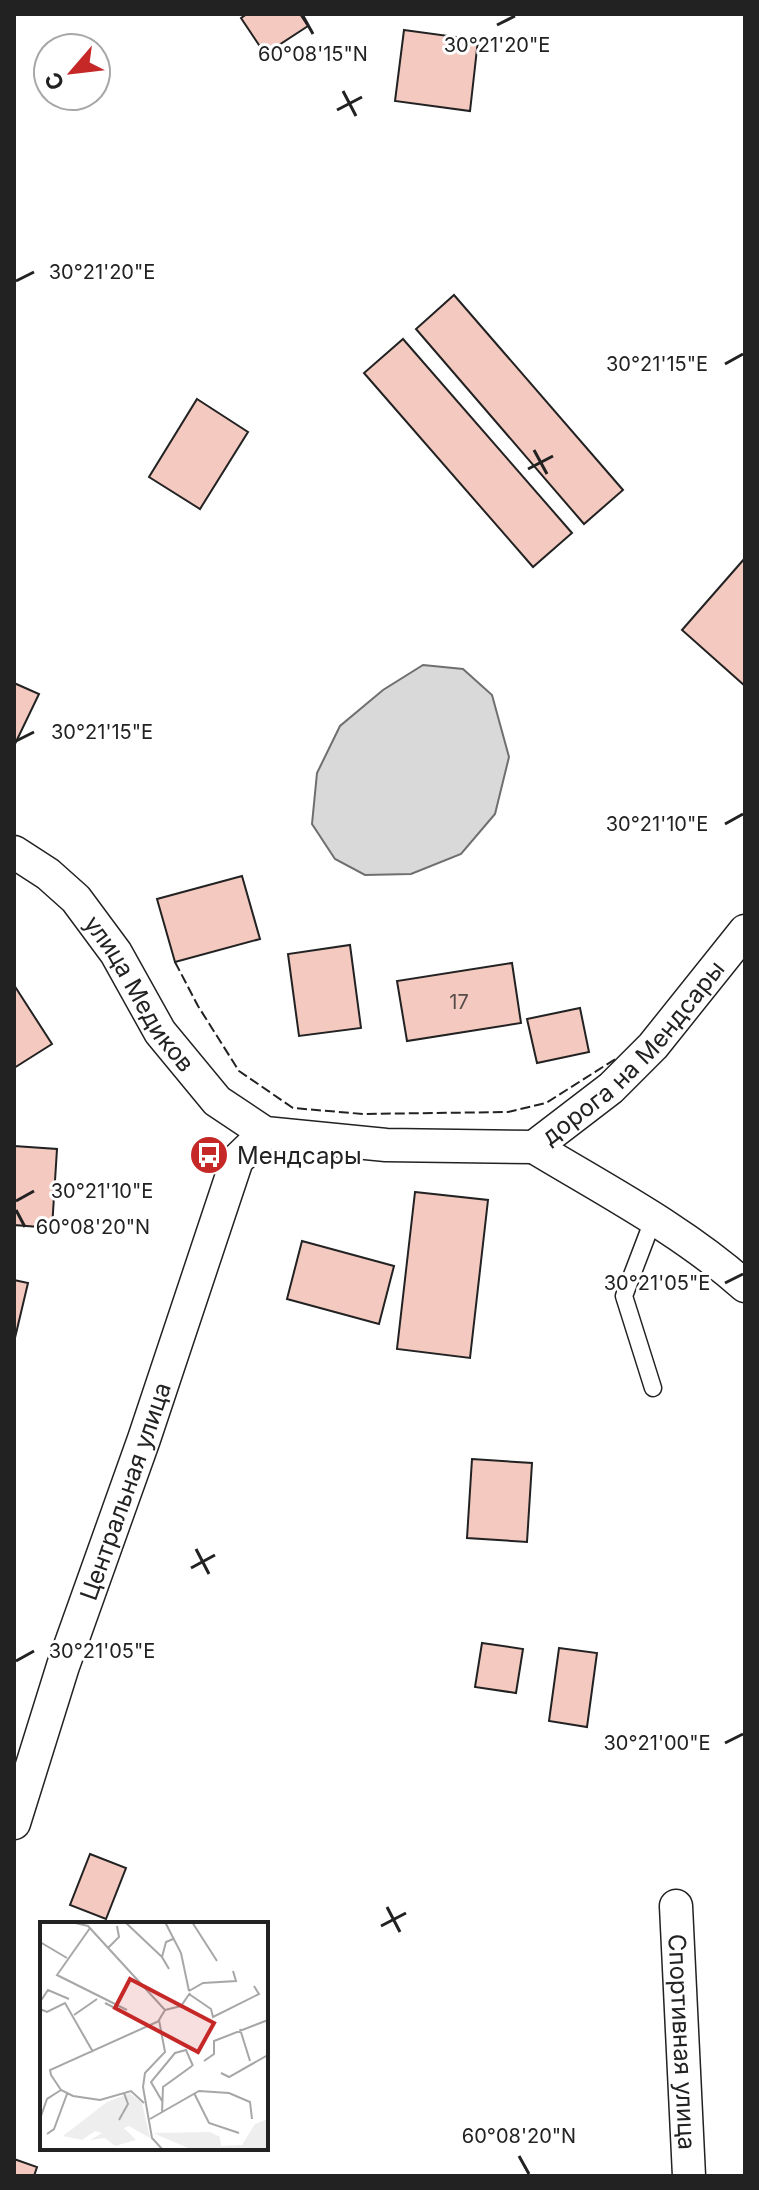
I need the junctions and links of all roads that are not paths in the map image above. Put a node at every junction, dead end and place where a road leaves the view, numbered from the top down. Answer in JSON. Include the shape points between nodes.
{"nodes":[{"id":1,"x":14,"y":852,"type":"edge"},
{"id":2,"x":745,"y":931,"type":"edge"},
{"id":3,"x":265,"y":1133,"type":"junction"},
{"id":4,"x":534,"y":1147,"type":"junction"},
{"id":5,"x":653,"y":1220,"type":"junction"},
{"id":6,"x":745,"y":1286,"type":"edge"},
{"id":7,"x":653,"y":1388,"type":"dead end"},
{"id":8,"x":14,"y":1823,"type":"edge"},
{"id":9,"x":676,"y":1906,"type":"dead end"},
{"id":10,"x":689,"y":2176,"type":"edge"}],
"edges":[{"from":1,"to":3,"type":"street","name":"улица Медиков","via":[[76,899],[116,953],[160,1032],[217,1101]]},
{"from":2,"to":4,"type":"street","name":"дорога на Мендсары","via":[[653,1046],[611,1088]]},
{"from":3,"to":4,"type":"street","name":"дорога на Мендсары","via":[[386,1145]]},
{"from":3,"to":8,"type":"street","name":"Центральная улица","via":[[237,1160]]},
{"from":4,"to":5,"type":"street"},
{"from":5,"to":6,"type":"street"},
{"from":5,"to":7,"type":"lane","via":[[624,1296]]},
{"from":9,"to":10,"type":"street","name":"Спортивная улица"}]}
